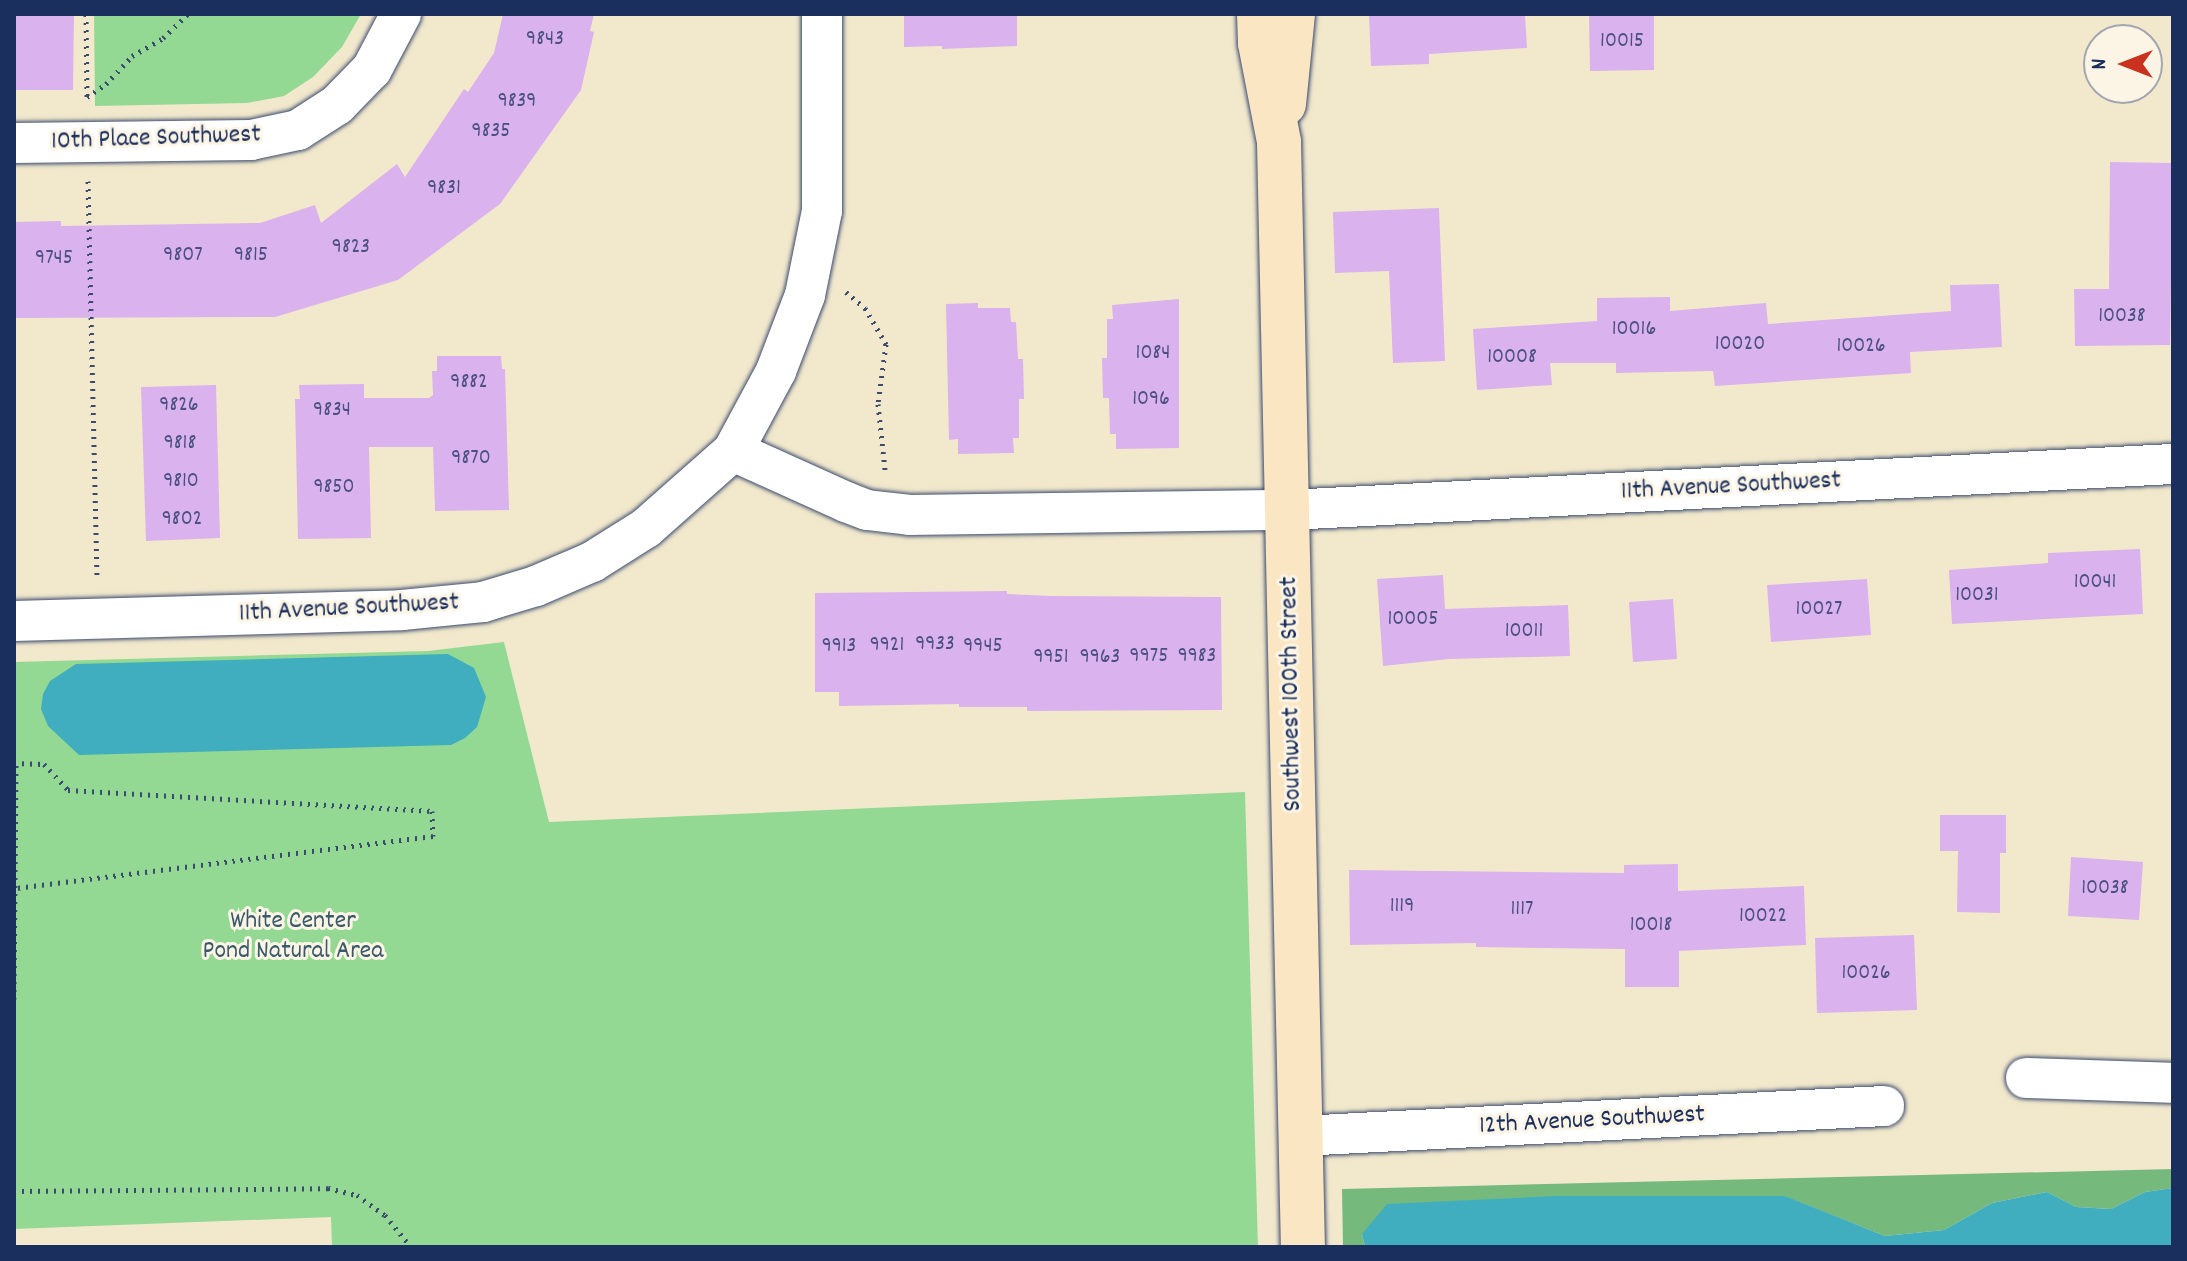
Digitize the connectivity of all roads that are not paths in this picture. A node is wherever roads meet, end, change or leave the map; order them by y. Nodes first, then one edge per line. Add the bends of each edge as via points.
1 (401, 14) edge
2 (822, 14) edge
3 (1259, 14) edge
4 (1293, 14) edge
5 (1279, 142) junction
6 (14, 143) edge
7 (733, 451) junction
8 (2173, 464) edge
9 (1289, 510) junction
10 (14, 621) edge
11 (2026, 1078) dead end
12 (2173, 1083) edge
13 (1884, 1106) dead end
14 (1300, 1136) junction
15 (1303, 1247) edge

1 - 6 street, 10th Place Southwest via 372,69 337,105 298,130 251,140
2 - 7 street via 822,211 805,295 776,371
3 - 5 street, Southwest 100th Street
4 - 5 street, Southwest 100th Street
5 - 9 street, Southwest 100th Street
7 - 9 street, 11th Avenue Southwest via 867,510 910,515
7 - 10 street, 11th Avenue Southwest via 646,528 592,562 483,602 402,610
8 - 9 street, 11th Avenue Southwest
9 - 14 street, Southwest 100th Street
11 - 12 street
13 - 14 street, 12th Avenue Southwest
14 - 15 street, Southwest 100th Street

